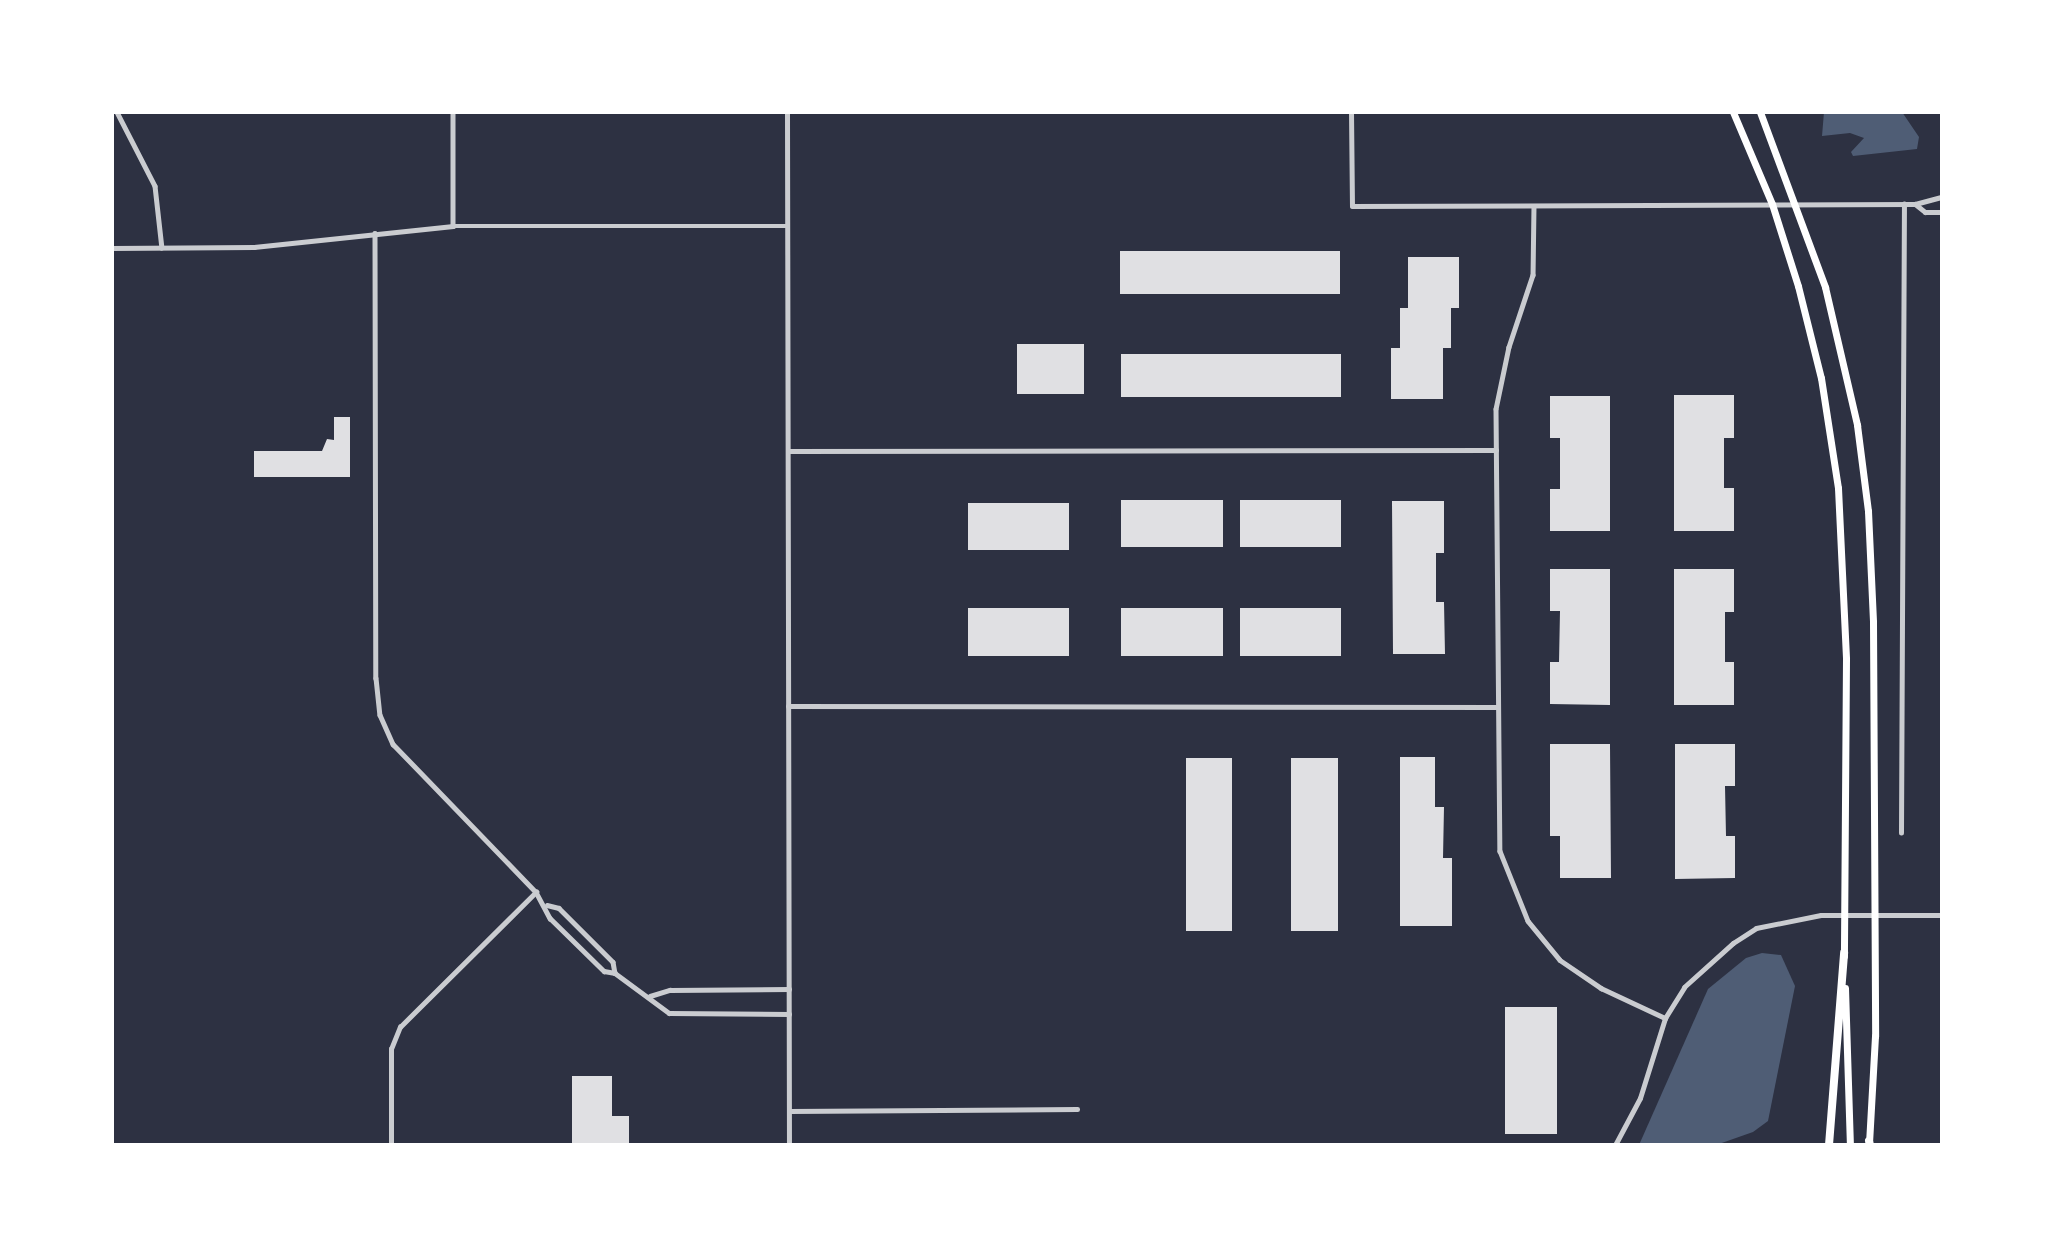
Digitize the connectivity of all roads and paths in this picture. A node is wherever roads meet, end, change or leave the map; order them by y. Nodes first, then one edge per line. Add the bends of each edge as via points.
1 (117, 112) edge
2 (453, 112) edge
3 (787, 112) edge
4 (1352, 112) edge
5 (1733, 112) edge
6 (1760, 112) edge
7 (1942, 197) edge
8 (1772, 204) junction
9 (1798, 204) junction
10 (1904, 204) junction
11 (1915, 204) junction
12 (1534, 206) junction
13 (1942, 212) edge
14 (453, 226) junction
15 (787, 226) junction
16 (376, 233) junction
17 (162, 247) junction
18 (112, 248) edge
19 (1496, 450) junction
20 (788, 452) junction
21 (788, 706) junction
22 (1497, 707) junction
23 (1901, 834) dead end
24 (536, 892) junction
25 (546, 905) junction
26 (1844, 913) junction
27 (1875, 913) junction
28 (1942, 915) edge
29 (1844, 953) junction
30 (615, 973) junction
31 (789, 989) junction
32 (649, 996) junction
33 (789, 1014) junction
34 (1665, 1018) junction
35 (1077, 1109) dead end
36 (789, 1111) junction
37 (1869, 1144) edge
38 (390, 1145) edge
39 (789, 1145) edge
40 (1615, 1145) edge
41 (1829, 1145) edge
42 (1850, 1145) edge

1 - 17 street via 155,186
2 - 14 street
3 - 15 street
4 - 12 street via 1352,206
5 - 8 highway
6 - 9 highway
7 - 11 street
8 - 9 street
8 - 12 street
8 - 26 highway via 1812,338 1840,502 1846,659
9 - 10 street
9 - 27 highway via 1836,328 1864,474 1873,622
10 - 11 street
10 - 23 street
11 - 13 street via 1925,212
12 - 19 street via 1532,275 1500,381
14 - 15 street
14 - 16 street
15 - 20 street
16 - 17 street via 254,247
16 - 24 street via 376,678 380,715 402,758
17 - 18 street
19 - 20 street
19 - 22 street
20 - 21 street
21 - 22 street
21 - 31 street
22 - 34 street via 1497,827 1516,898 1541,940 1560,960 1601,988
24 - 25 street
24 - 38 street via 400,1027 391,1049
25 - 30 street via 568,936 604,971
25 - 30 street via 559,908 613,962
26 - 27 street
26 - 29 highway
26 - 34 street via 1756,928 1711,958 1684,987
27 - 28 street
27 - 37 highway
29 - 41 highway
29 - 42 highway
30 - 32 street
31 - 32 street via 670,990
31 - 33 street
32 - 33 street via 669,1013
33 - 36 street
34 - 40 street via 1640,1098
35 - 36 street
36 - 39 street

